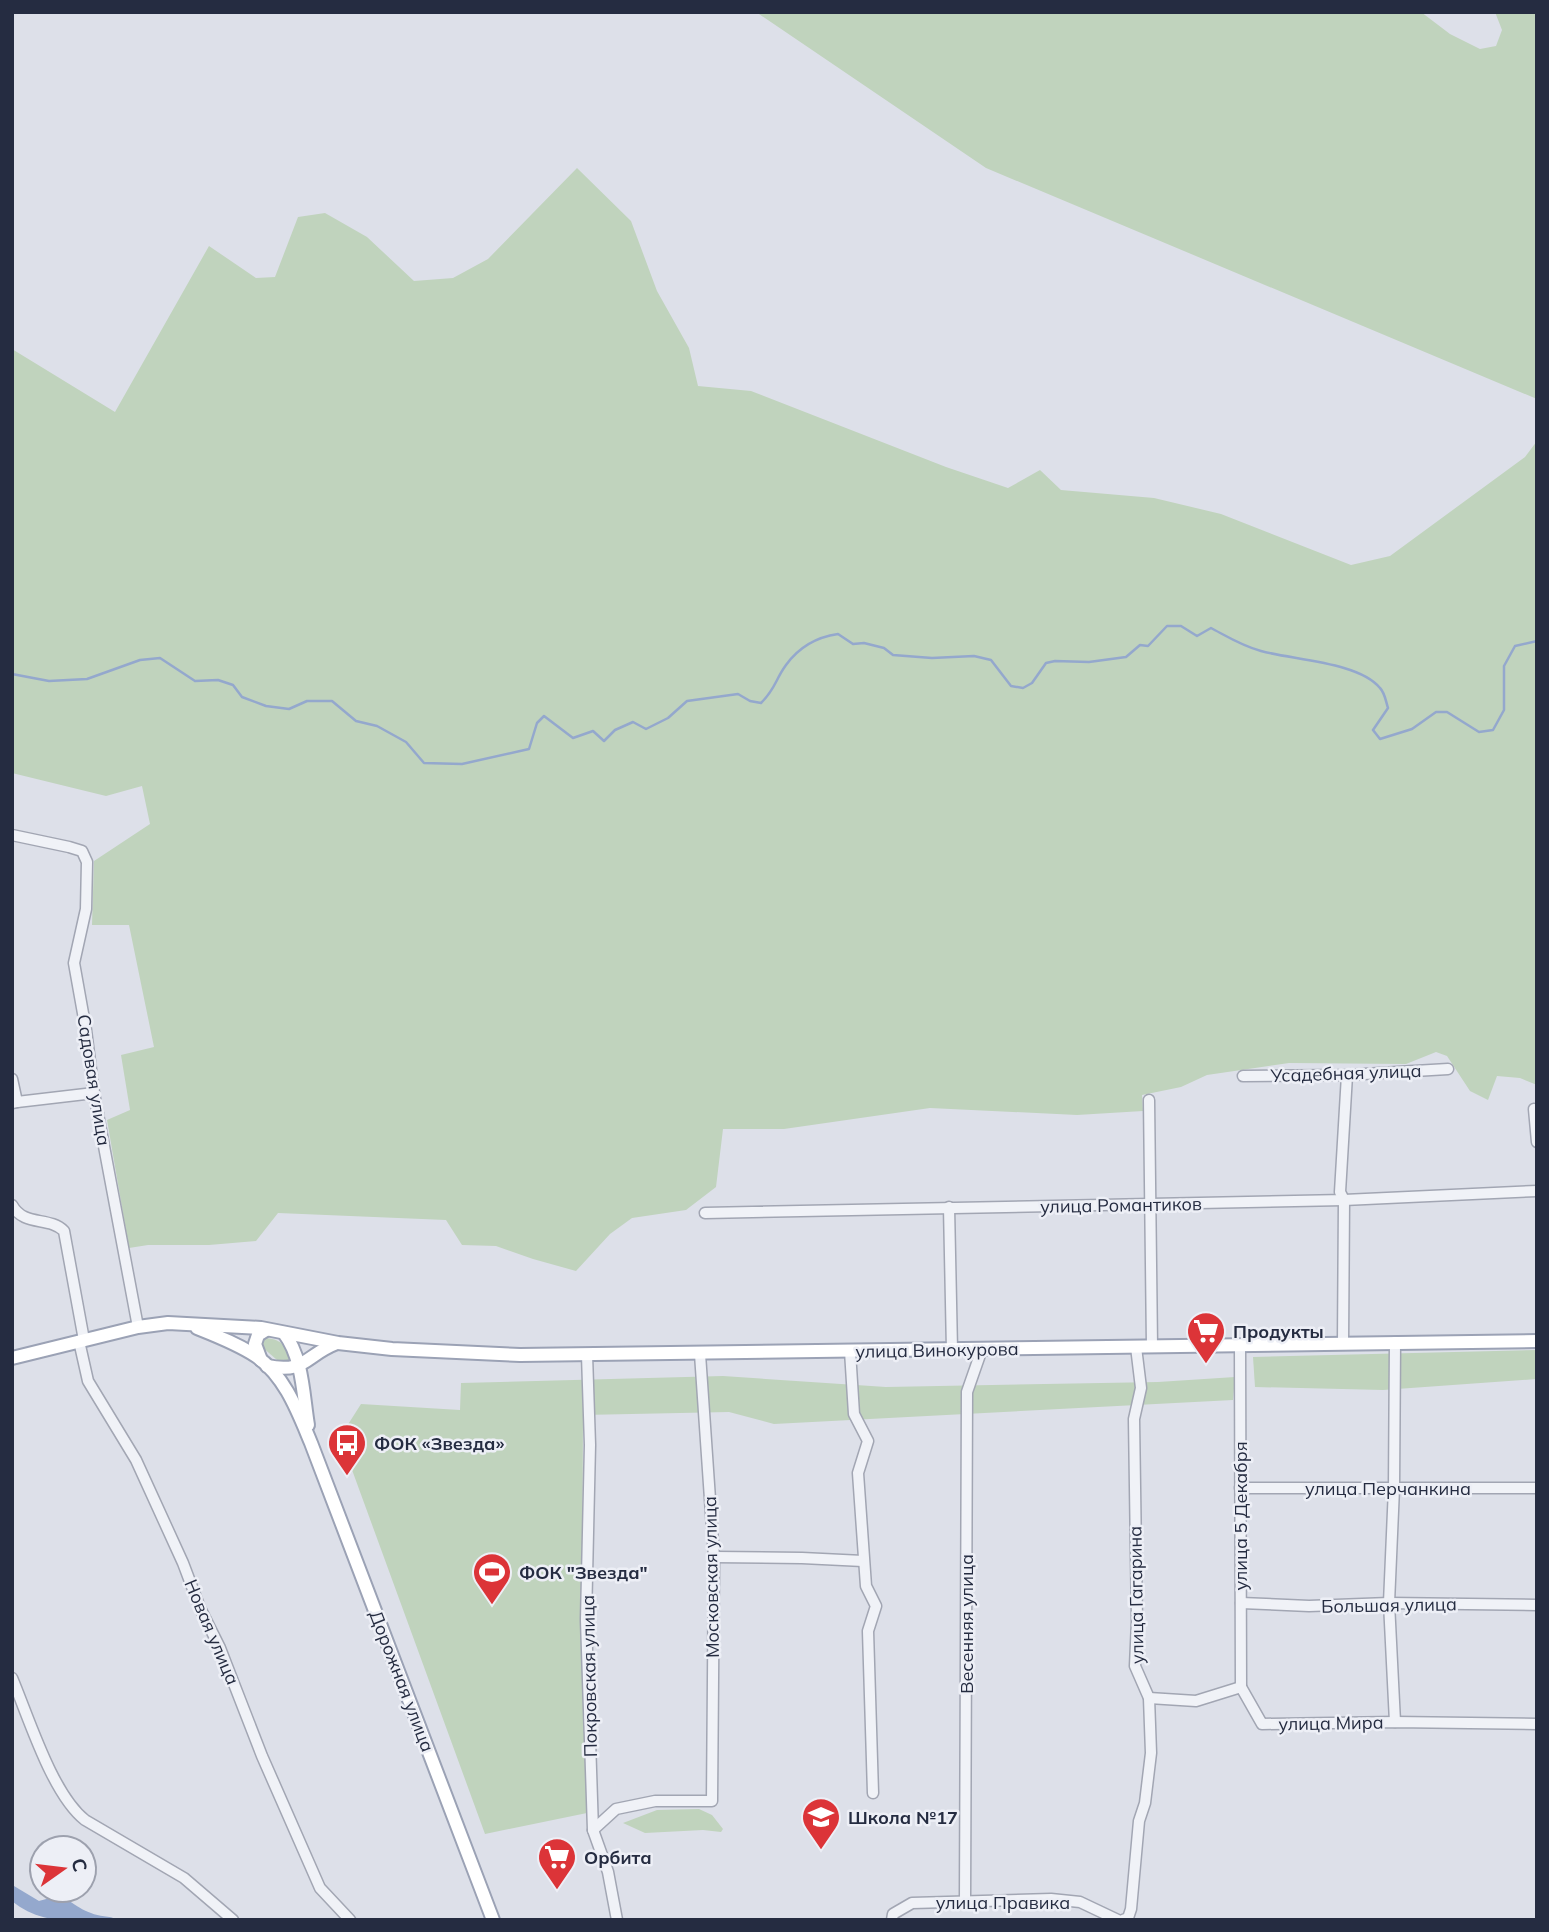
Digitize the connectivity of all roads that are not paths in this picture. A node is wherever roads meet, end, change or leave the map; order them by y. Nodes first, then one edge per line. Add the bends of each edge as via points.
1 (12, 835) edge
2 (1448, 1069) dead end
3 (1347, 1075) junction
4 (1243, 1076) dead end
5 (12, 1079) edge
6 (94, 1093) junction
7 (1149, 1100) dead end
8 (15, 1102) edge
9 (1534, 1109) dead end
10 (1537, 1142) edge
11 (1537, 1191) edge
12 (1344, 1200) junction
13 (12, 1205) edge
14 (1151, 1205) junction
15 (949, 1207) junction
16 (705, 1213) dead end
17 (190, 1325) junction
18 (138, 1327) junction
19 (266, 1330) junction
20 (284, 1332) junction
21 (82, 1341) junction
22 (1537, 1341) edge
23 (1395, 1342) junction
24 (338, 1343) junction
25 (1343, 1343) junction
26 (1240, 1345) junction
27 (1152, 1346) junction
28 (1136, 1347) junction
29 (982, 1349) junction
30 (952, 1350) junction
31 (850, 1351) junction
32 (701, 1353) junction
33 (587, 1355) junction
34 (12, 1358) edge
35 (265, 1363) junction
36 (299, 1367) junction
37 (312, 1443) junction
38 (1240, 1488) junction
39 (1394, 1488) junction
40 (1537, 1488) edge
41 (713, 1557) junction
42 (863, 1561) junction
43 (1241, 1603) junction
44 (1390, 1603) junction
45 (1537, 1605) edge
46 (12, 1678) edge
47 (1241, 1687) junction
48 (1149, 1698) junction
49 (1395, 1722) junction
50 (1537, 1724) edge
51 (873, 1793) dead end
52 (593, 1830) junction
53 (965, 1901) junction
54 (233, 1920) edge
55 (350, 1920) edge
56 (493, 1920) edge
57 (617, 1920) edge
58 (892, 1920) edge
59 (1121, 1920) edge

1 - 6 street, Садовая улица via 69,846 82,851 87,862 86,909 74,963
2 - 3 street, Усадебная улица
3 - 4 street, Усадебная улица
3 - 12 street via 1340,1192
5 - 8 street
6 - 8 street
6 - 18 street, Садовая улица
7 - 14 street
9 - 10 street
11 - 12 street, улица Романтиков
12 - 14 street, улица Романтиков
12 - 25 street
13 - 21 street via 23,1218 64,1231
14 - 15 street, улица Романтиков
14 - 27 street
15 - 16 street, улица Романтиков
15 - 30 street
17 - 18 main road
17 - 19 main road
17 - 35 main road
18 - 21 main road
19 - 20 main road
19 - 35 main road via 255,1343
20 - 24 main road
20 - 36 main road
21 - 34 main road
21 - 55 street, Новая улица via 88,1381 135,1460 183,1563 320,1888
22 - 23 main road, улица Винокурова
23 - 25 main road, улица Винокурова
23 - 39 street
24 - 33 main road, улица Винокурова via 452,1354
24 - 36 main road
25 - 26 main road, улица Винокурова
26 - 27 main road, улица Винокурова
26 - 38 street, улица 5 Декабря
27 - 28 main road, улица Винокурова
28 - 29 main road, улица Винокурова
28 - 48 street, улица Гагарина via 1141,1388 1133,1419 1135,1666
29 - 30 main road, улица Винокурова
29 - 53 street, Весенняя улица via 967,1392
30 - 31 main road, улица Винокурова
31 - 32 main road, улица Винокурова
31 - 42 street via 855,1414 868,1441 858,1473
32 - 33 main road, улица Винокурова
32 - 41 street, Московская улица
33 - 52 street, Покровская улица via 586,1620
35 - 36 main road
35 - 37 main road via 289,1396
36 - 37 main road
37 - 56 main road, Дорожная улица
38 - 39 street, улица Перчанкина
38 - 43 street, улица 5 Декабря
39 - 40 street, улица Перчанкина
39 - 44 street
41 - 42 street
41 - 52 street, Московская улица via 712,1801 655,1801 616,1810
42 - 51 street via 866,1586 876,1606 868,1631
43 - 44 street, Большая улица
43 - 47 street, улица 5 Декабря
44 - 45 street, Большая улица
44 - 49 street
46 - 54 street via 43,1753 74,1811 184,1878
47 - 48 street via 1196,1701
47 - 49 street, улица Мира via 1262,1724
48 - 59 street, улица Гагарина via 1151,1753 1145,1803 1139,1821 1131,1909
49 - 50 street, улица Мира
52 - 57 street, Покровская улица via 608,1872
53 - 58 street, улица Правика via 912,1903 893,1914
53 - 59 street, улица Правика via 1080,1902

